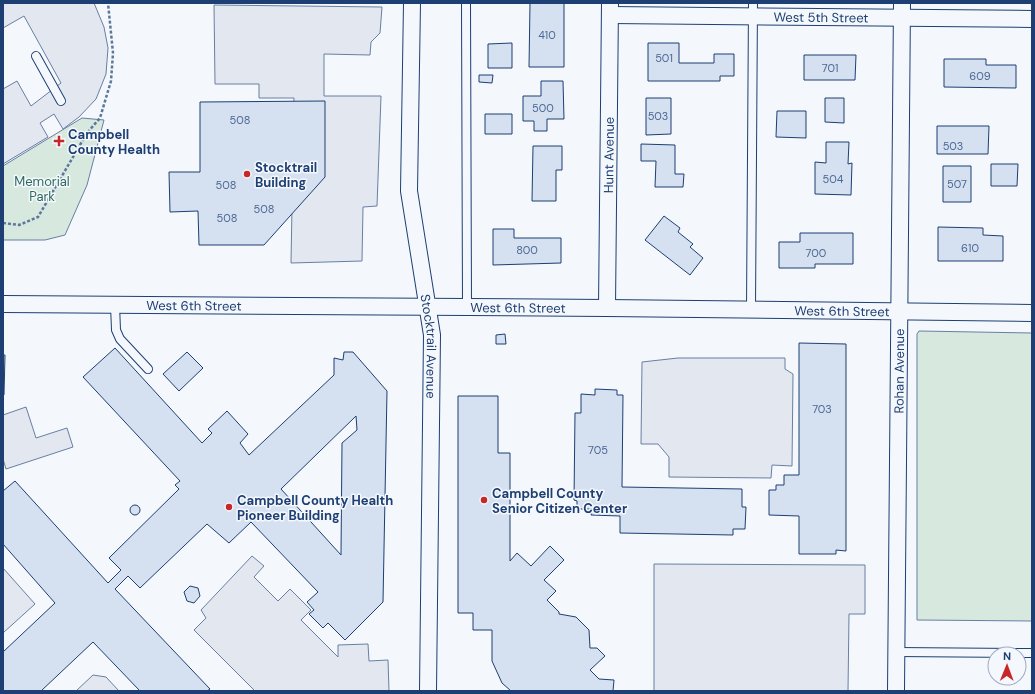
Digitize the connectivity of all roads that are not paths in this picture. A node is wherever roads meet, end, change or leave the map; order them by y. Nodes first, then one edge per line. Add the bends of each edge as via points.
1 (412, 3) edge
2 (466, 3) edge
3 (610, 9) edge
4 (753, 10) edge
5 (902, 10) edge
6 (1032, 19) edge
7 (36, 56) dead end
8 (61, 101) dead end
9 (3, 304) edge
10 (115, 305) junction
11 (427, 307) junction
12 (467, 307) junction
13 (607, 308) junction
14 (751, 309) junction
15 (898, 311) junction
16 (1032, 312) edge
17 (148, 369) dead end
18 (896, 652) junction
19 (1032, 653) edge
20 (428, 691) edge
21 (896, 691) edge

1 - 11 street, Stocktrail Avenue via 409,191
2 - 12 lane
3 - 4 street, West 5th Street
3 - 13 street, Hunt Avenue
4 - 5 street, West 5th Street
4 - 14 lane
5 - 6 street, West 5th Street
5 - 15 street, Rohan Avenue
7 - 8 lane
9 - 10 street, West 6th Street
10 - 11 street, West 6th Street
10 - 17 lane via 116,330 120,339
11 - 12 street, West 6th Street
11 - 20 street, Stocktrail Avenue via 432,336
12 - 13 street, West 6th Street
13 - 14 street, West 6th Street
14 - 15 street, West 6th Street
15 - 16 street, West 6th Street
15 - 18 street, Rohan Avenue
18 - 19 lane
18 - 21 street, Rohan Avenue

